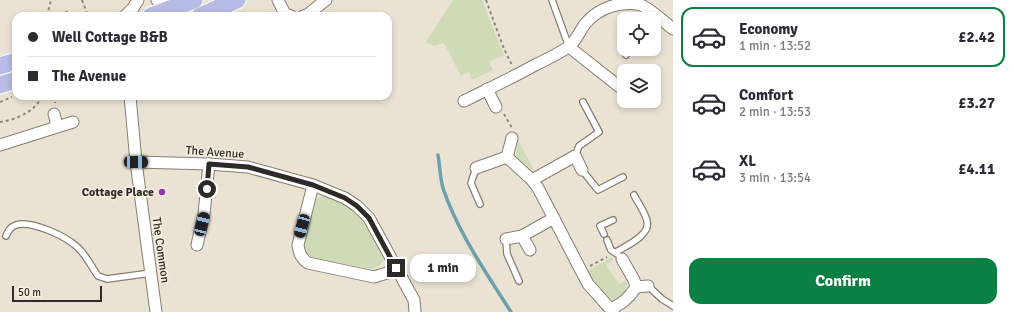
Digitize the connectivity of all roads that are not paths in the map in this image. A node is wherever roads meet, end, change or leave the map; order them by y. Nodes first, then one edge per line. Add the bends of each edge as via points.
1 (138, 0) edge
2 (157, 0) edge
3 (194, 0) edge
4 (237, 0) edge
5 (278, 0) edge
6 (326, 0) edge
7 (552, 0) edge
8 (617, 1) edge
9 (171, 9) junction
10 (129, 12) edge
11 (162, 12) edge
12 (209, 12) edge
13 (284, 12) edge
14 (311, 12) edge
15 (648, 12) edge
16 (661, 22) edge
17 (673, 29) edge
18 (569, 47) junction
19 (12, 62) edge
20 (0, 66) edge
21 (12, 81) edge
22 (0, 85) edge
23 (617, 85) edge
24 (488, 89) junction
25 (130, 100) edge
26 (464, 101) dead end
27 (583, 102) dead end
28 (496, 107) road end
29 (54, 114) dead end
30 (74, 122) dead end
31 (57, 126) junction
32 (512, 138) road end
33 (0, 145) edge
34 (576, 156) junction
35 (507, 157) junction
36 (136, 162) junction
37 (209, 164) junction
38 (476, 168) joint
39 (582, 170) joint
40 (623, 177) dead end
41 (532, 180) junction
42 (313, 185) junction
43 (634, 195) dead end
44 (480, 204) dead end
45 (554, 218) junction
46 (613, 220) dead end
47 (604, 234) dead end
48 (6, 236) dead end
49 (522, 236) junction
50 (506, 239) joint
51 (607, 240) dead end
52 (197, 245) dead end
53 (530, 250) dead end
54 (619, 256) junction
55 (396, 268) junction
56 (151, 273) junction
57 (519, 281) dead end
58 (648, 286) joint
59 (636, 287) junction
60 (673, 306) edge
61 (612, 310) edge
62 (156, 312) edge
63 (415, 312) edge

1 - 10 street
2 - 9 street
3 - 9 main road
4 - 12 main road
5 - 13 street
6 - 14 street
7 - 18 lane
8 - 15 street via 640,5
8 - 18 street via 594,14
9 - 11 main road
16 - 17 street
18 - 23 street
18 - 24 street
19 - 20 main road
21 - 22 main road
24 - 26 street
24 - 28 street
25 - 36 street, The Common
27 - 34 lane via 599,132 579,146
29 - 31 street
30 - 31 street
31 - 33 street
32 - 35 street
34 - 39 street
34 - 41 street
35 - 38 street
35 - 41 street
36 - 37 street, The Avenue
36 - 56 street, The Common
37 - 42 street, The Avenue via 248,167
37 - 52 street via 204,214
38 - 44 lane via 471,183
39 - 40 lane via 598,190
41 - 45 street
42 - 55 street, The Avenue via 345,198 364,211
42 - 55 street via 298,245 302,259 308,263 374,277
43 - 54 lane via 648,222 647,229
45 - 49 street
45 - 61 street via 588,284
46 - 47 lane via 600,226
48 - 56 lane via 9,229 16,225 30,224 70,241 101,278
49 - 50 street
49 - 53 street
50 - 57 lane via 507,254
51 - 54 lane via 611,250
54 - 59 street
55 - 63 street, The Avenue via 414,300
56 - 62 street, The Common
58 - 59 street
58 - 60 lane via 662,300
59 - 61 street via 629,298

